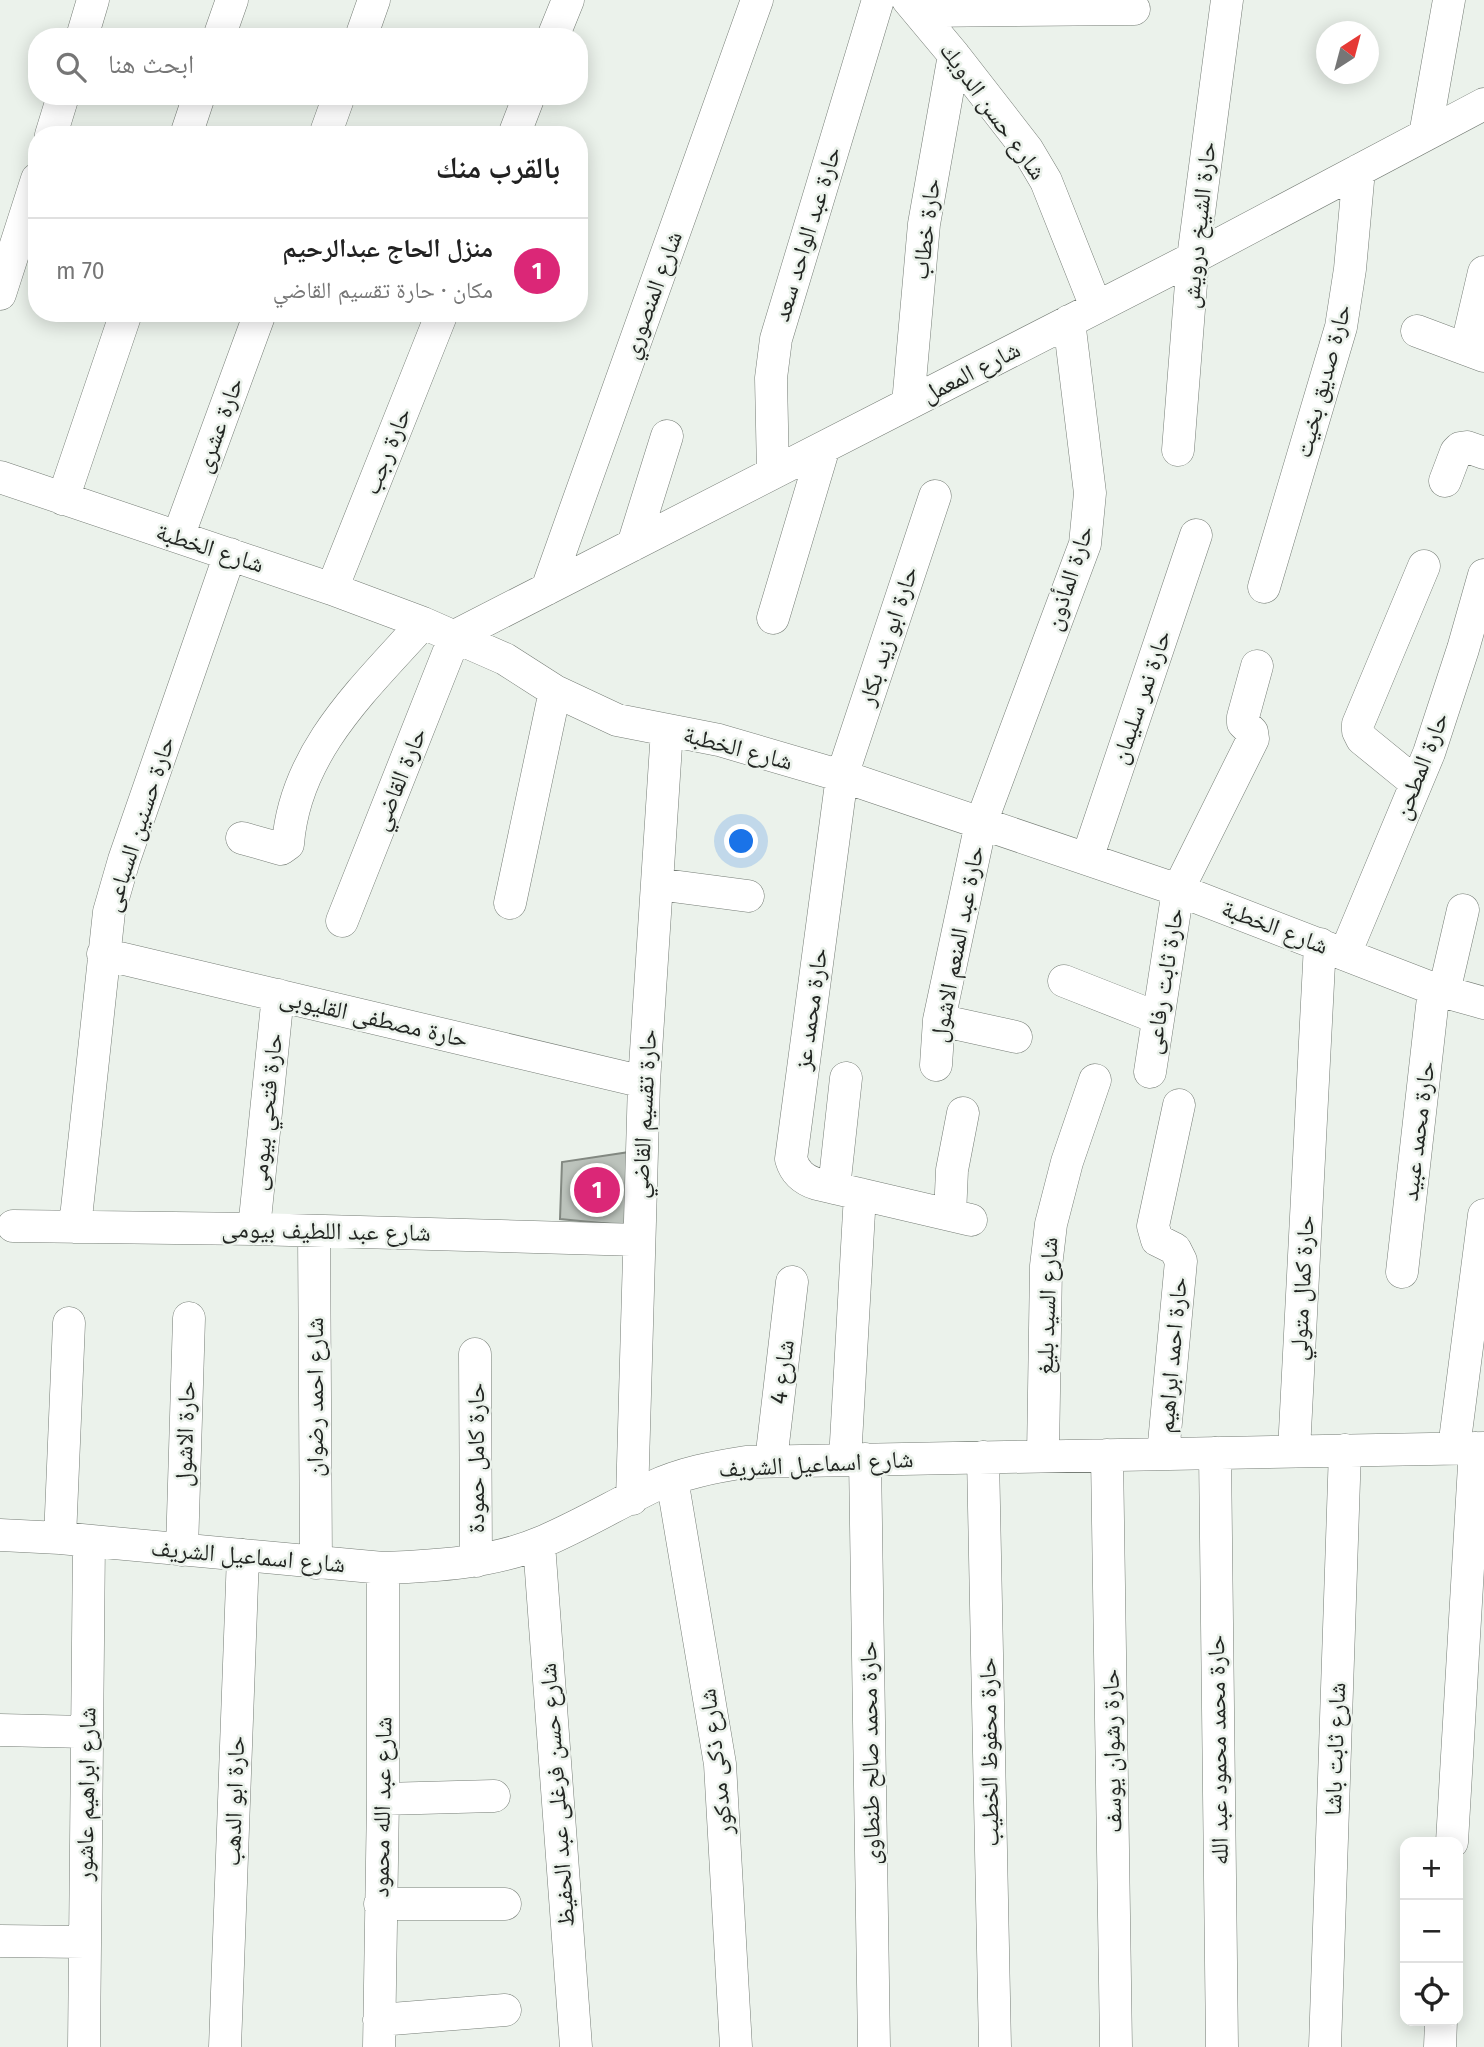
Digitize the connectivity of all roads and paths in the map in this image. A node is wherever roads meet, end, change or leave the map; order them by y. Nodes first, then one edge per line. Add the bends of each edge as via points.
1 (93, 0) edge
2 (232, 0) edge
3 (374, 0) edge
4 (568, 0) edge
5 (757, 0) edge
6 (878, 0) edge
7 (1227, 0) edge
8 (1449, 0) edge
9 (914, 6) edge
10 (1134, 9) dead end
11 (85, 28) edge
12 (222, 28) edge
13 (364, 28) edge
14 (557, 28) edge
15 (954, 55) junction
16 (1484, 104) edge
17 (60, 105) edge
18 (196, 105) edge
19 (336, 105) edge
20 (526, 105) edge
21 (54, 126) edge
22 (189, 126) edge
23 (328, 126) edge
24 (517, 126) edge
25 (1425, 135) junction
26 (1359, 170) junction
27 (28, 206) edge
28 (1194, 258) junction
29 (1484, 272) edge
30 (0, 295) edge
31 (1082, 314) junction
32 (123, 322) edge
33 (257, 322) edge
34 (438, 322) edge
35 (1417, 331) dead end
36 (1475, 353) edge
37 (908, 404) junction
38 (667, 436) dead end
39 (824, 447) junction
40 (1178, 450) dead end
41 (1484, 453) edge
42 (773, 474) junction
43 (0, 477) edge
44 (1445, 481) dead end
45 (935, 496) dead end
46 (63, 499) junction
47 (1196, 535) dead end
48 (178, 537) junction
49 (633, 545) junction
50 (230, 554) junction
51 (1423, 566) dead end
52 (1484, 575) edge
53 (1264, 587) dead end
54 (332, 589) junction
55 (547, 589) junction
56 (773, 618) dead end
57 (423, 624) junction
58 (455, 636) junction
59 (1257, 666) dead end
60 (555, 691) junction
61 (667, 730) junction
62 (842, 776) junction
63 (1416, 783) junction
64 (981, 823) junction
65 (242, 838) dead end
66 (1087, 859) junction
67 (657, 884) junction
68 (1178, 890) junction
69 (748, 895) dead end
70 (510, 903) dead end
71 (1463, 911) dead end
72 (342, 921) dead end
73 (1332, 949) junction
74 (103, 954) junction
75 (1064, 981) dead end
76 (1439, 990) junction
77 (278, 995) junction
78 (1484, 1003) edge
79 (1158, 1018) junction
80 (939, 1020) junction
81 (1016, 1037) dead end
82 (936, 1065) dead end
83 (1150, 1072) dead end
84 (846, 1078) dead end
85 (1095, 1080) dead end
86 (644, 1082) junction
87 (1178, 1105) dead end
88 (963, 1113) dead end
89 (1309, 1125) joint
90 (847, 1191) junction
91 (1484, 1215) edge
92 (13, 1226) dead end
93 (75, 1227) junction
94 (254, 1229) junction
95 (314, 1231) junction
96 (639, 1240) junction
97 (1402, 1272) dead end
98 (792, 1282) dead end
99 (189, 1318) dead end
100 (69, 1323) dead end
101 (475, 1354) dead end
102 (1471, 1448) edge
103 (1345, 1450) junction
104 (1294, 1451) junction
105 (1215, 1453) junction
106 (1163, 1454) junction
107 (1043, 1455) junction
108 (1107, 1455) junction
109 (983, 1457) junction
110 (855, 1460) junction
111 (771, 1461) junction
112 (672, 1479) junction
113 (632, 1499) junction
114 (0, 1535) edge
115 (74, 1540) junction
116 (539, 1544) junction
117 (182, 1549) junction
118 (243, 1555) junction
119 (476, 1561) junction
120 (316, 1563) junction
121 (383, 1568) junction
122 (0, 1730) edge
123 (87, 1732) junction
124 (494, 1796) dead end
125 (383, 1799) junction
126 (1452, 1837) edge
127 (380, 1904) junction
128 (505, 1905) dead end
129 (0, 1941) edge
130 (85, 1942) junction
131 (505, 2010) dead end
132 (1441, 2026) edge
133 (379, 2034) edge
134 (83, 2047) edge
135 (225, 2047) edge
136 (576, 2047) edge
137 (736, 2047) edge
138 (874, 2047) edge
139 (995, 2047) edge
140 (1116, 2047) edge
141 (1222, 2047) edge
142 (1325, 2047) edge
143 (1440, 2047) edge

1 - 11 street
2 - 12 street
3 - 13 street
4 - 14 street
5 - 55 street, شارع المنصوري
6 - 42 street, حارة عبد الواحد سعد via 776,338 771,378
7 - 28 street, حارة الشيخ درويش
8 - 25 street
9 - 10 street
9 - 15 street, شارع حسن الدويك
15 - 31 street, شارع حسن الدويك via 1027,149 1046,181
15 - 37 street, حارة خطاب via 924,224
16 - 25 street, شارع المعمل
17 - 21 street
18 - 22 street
19 - 23 street
20 - 24 street
25 - 26 street, شارع المعمل
26 - 28 street, شارع المعمل
26 - 53 street, حارة صديق بخيت via 1341,327
27 - 30 street
28 - 31 street, شارع المعمل
28 - 40 street, حارة الشيخ درويش
29 - 36 street
31 - 37 street, شارع المعمل
31 - 64 street, حارة المأذون via 1090,493 1085,544
32 - 46 street
33 - 48 street, حارة عشرى
34 - 54 street, حارة رجب
35 - 36 street
37 - 39 street, شارع المعمل
38 - 49 street
39 - 42 street, شارع المعمل
39 - 56 street
41 - 44 street via 1460,447
42 - 49 street, شارع المعمل
43 - 46 street, شارع الخطبة
45 - 62 street, حارة ابو زيد بكار
46 - 48 street, شارع الخطبة
47 - 66 street, حارة نمر سليمان
48 - 50 street, شارع الخطبة
49 - 55 street, شارع المعمل
50 - 54 street, شارع الخطبة
50 - 74 street, حارة حسنين السباعى via 124,860
51 - 63 street via 1358,731
52 - 63 street, حارة المطحن
54 - 57 street, شارع الخطبة
55 - 58 street, شارع المعمل
57 - 58 street, شارع الخطبة
57 - 65 street via 341,714 323,741 298,795 288,844 281,849
58 - 60 street, شارع الخطبة via 505,659
58 - 72 street, حارة القاضي
59 - 68 street, حارة ثابت رفاعى via 1243,717 1253,739
60 - 61 street, شارع الخطبة via 617,720
60 - 70 street
61 - 62 street, شارع الخطبة via 719,740
61 - 67 street, حارة تقسيم القاضي
62 - 64 street, شارع الخطبة
62 - 90 street, حارة محمد عز via 791,1159 807,1181
63 - 73 street, حارة المطحن
64 - 66 street, شارع الخطبة
64 - 80 street, حارة عبد المنعم الاشول
66 - 68 street, شارع الخطبة
67 - 69 street
67 - 86 street, حارة تقسيم القاضي
68 - 73 street, شارع الخطبة
68 - 79 street, حارة ثابت رفاعى
71 - 76 street, حارة محمد عبيد
73 - 76 street, شارع الخطبة
73 - 89 street, حارة المطحن
74 - 77 street, حارة مصطفى القليوبى
74 - 93 street, حارة حسنين السباعى
75 - 79 street
76 - 78 street, شارع الخطبة
76 - 97 street, حارة محمد عبيد
77 - 86 street, حارة مصطفى القليوبى
77 - 94 street, حارة فتحي بيومى
79 - 83 street, حارة ثابت رفاعى
80 - 81 street
80 - 82 street, حارة عبد المنعم الاشول
84 - 90 street
85 - 107 street, شارع السيد بليغ via 1067,1162 1049,1236
86 - 96 street, حارة تقسيم القاضي
87 - 106 street, حارة احمد ابراهيم via 1153,1226 1157,1240 1175,1249 1181,1261
88 - 90 street, حارة محمد عز via 952,1170 961,1217
89 - 104 street, حارة كمال متولي
90 - 110 street
91 - 102 street
92 - 93 street, شارع عبد اللطيف بيومى
93 - 94 street, شارع عبد اللطيف بيومى
94 - 95 street, شارع عبد اللطيف بيومى
95 - 96 street, شارع عبد اللطيف بيومى
95 - 120 street, شارع احمد رضوان
96 - 113 street, حارة تقسيم القاضي
98 - 111 street, شارع 4
99 - 117 street, حارة الاشول
100 - 115 street, شارع ابراهيم عاشور
101 - 119 street, حارة كامل حمودة
102 - 103 street, شارع اسماعيل الشريف
102 - 126 street
103 - 104 street, شارع اسماعيل الشريف
103 - 142 street, شارع ثابت باشا
104 - 105 street, شارع اسماعيل الشريف
105 - 106 street, شارع اسماعيل الشريف
105 - 141 street, حارة محمد محمود عبد الله
106 - 108 street, شارع اسماعيل الشريف
107 - 108 street, شارع اسماعيل الشريف
107 - 109 street, شارع اسماعيل الشريف
108 - 140 street, حارة رشوان يوسف
109 - 110 street, شارع اسماعيل الشريف
109 - 139 street, حارة محفوظ الخطيب
110 - 111 street, شارع اسماعيل الشريف
110 - 138 street, حارة محمد صالح طنطاوى
111 - 112 street, شارع اسماعيل الشريف via 713,1467
112 - 113 street, شارع اسماعيل الشريف
112 - 137 street, شارع ذكى مدكور via 720,1764
113 - 116 street, شارع اسماعيل الشريف
114 - 115 street, شارع اسماعيل الشريف
115 - 117 street, شارع اسماعيل الشريف
115 - 123 street, شارع ابراهيم عاشور
116 - 119 street, شارع اسماعيل الشريف
116 - 136 street, شارع حسن فرغلى عبد الحفيظ
117 - 118 street, شارع اسماعيل الشريف
118 - 120 street, شارع اسماعيل الشريف
118 - 135 street, حارة ابو الدهب
119 - 121 street, شارع اسماعيل الشريف
120 - 121 street, شارع اسماعيل الشريف
121 - 125 street, شارع عبد الله محمود
122 - 123 street
123 - 130 street, شارع ابراهيم عاشور
124 - 125 street
125 - 127 street, شارع عبد الله محمود
127 - 128 street
127 - 133 street, شارع عبد الله محمود
129 - 130 street
130 - 134 street, شارع ابراهيم عاشور
131 - 133 street
132 - 143 street

